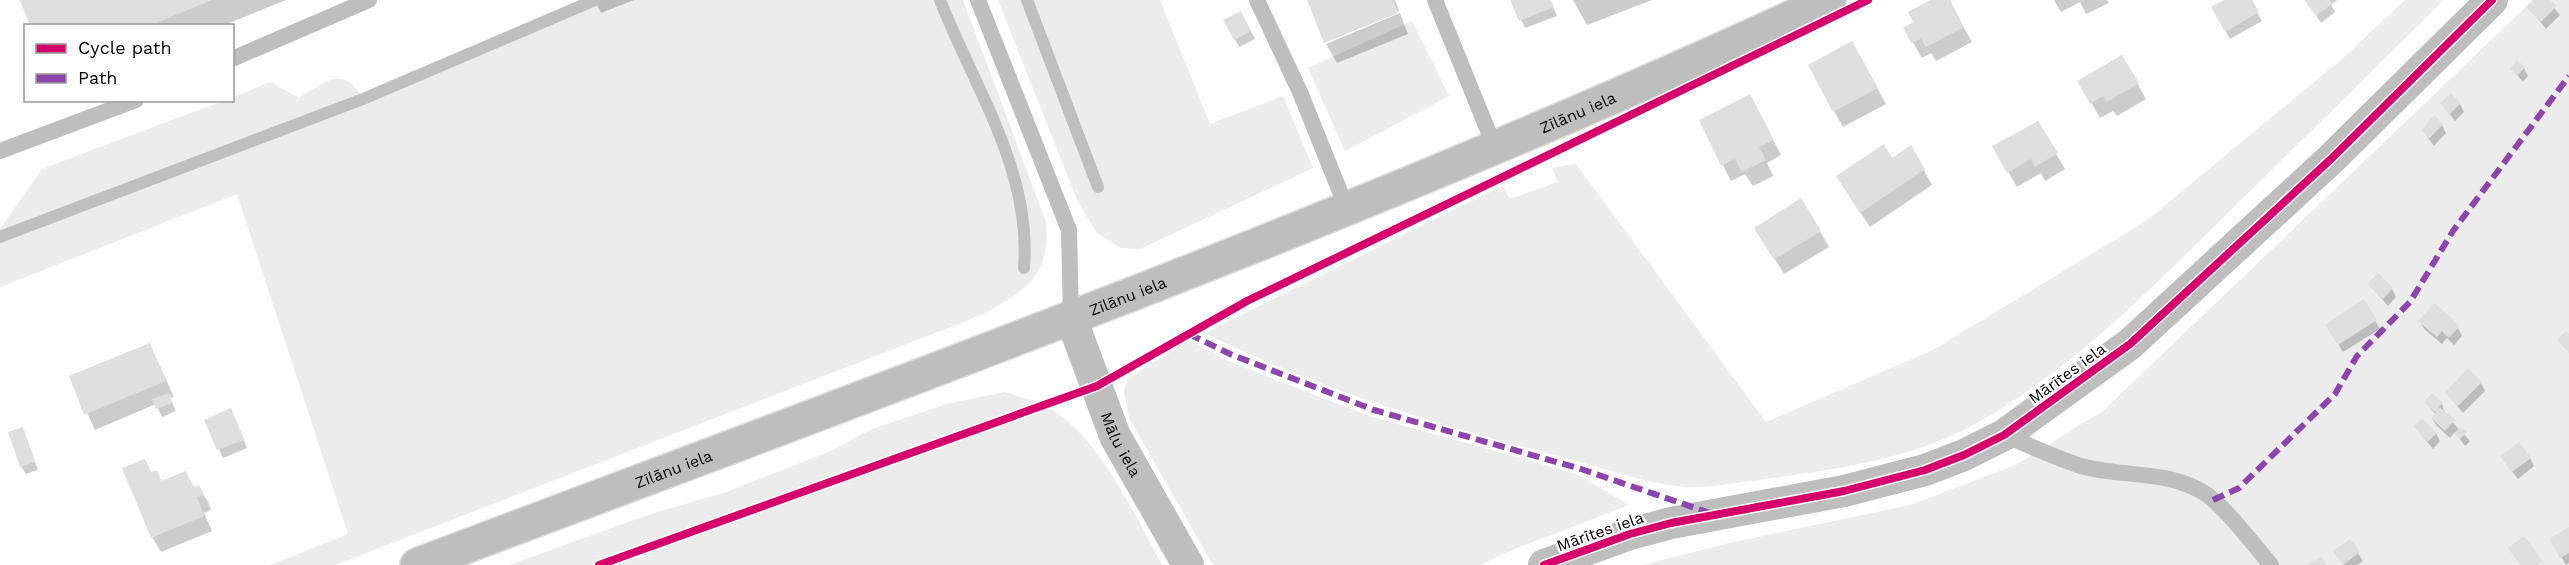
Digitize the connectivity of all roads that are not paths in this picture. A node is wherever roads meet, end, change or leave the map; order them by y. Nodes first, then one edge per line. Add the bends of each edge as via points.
1 (369, 0) edge
2 (978, 0) edge
3 (1257, 0) edge
4 (1435, 0) edge
5 (1829, 0) edge
6 (2493, 0) edge
7 (234, 58) edge
8 (131, 102) edge
9 (1495, 148) junction
10 (0, 151) edge
11 (1347, 209) junction
12 (1071, 318) junction
13 (2004, 435) junction
14 (417, 565) edge
15 (1188, 565) edge
16 (1544, 565) edge
17 (2271, 565) edge

1 - 7 lane
2 - 12 lane via 1069,230
3 - 11 lane via 1300,92
4 - 9 lane
5 - 9 highway, Zīlānu iela via 1662,78
6 - 13 street, Mārītes iela via 2331,159 2130,344
8 - 10 lane
9 - 11 highway, Zīlānu iela
11 - 12 highway, Zīlānu iela
12 - 14 highway, Zīlānu iela
12 - 15 street, Mālu iela via 1115,436
13 - 16 street, Mārītes iela via 1926,470 1844,491 1671,523
13 - 17 lane via 2080,465 2117,474 2154,474 2207,494

